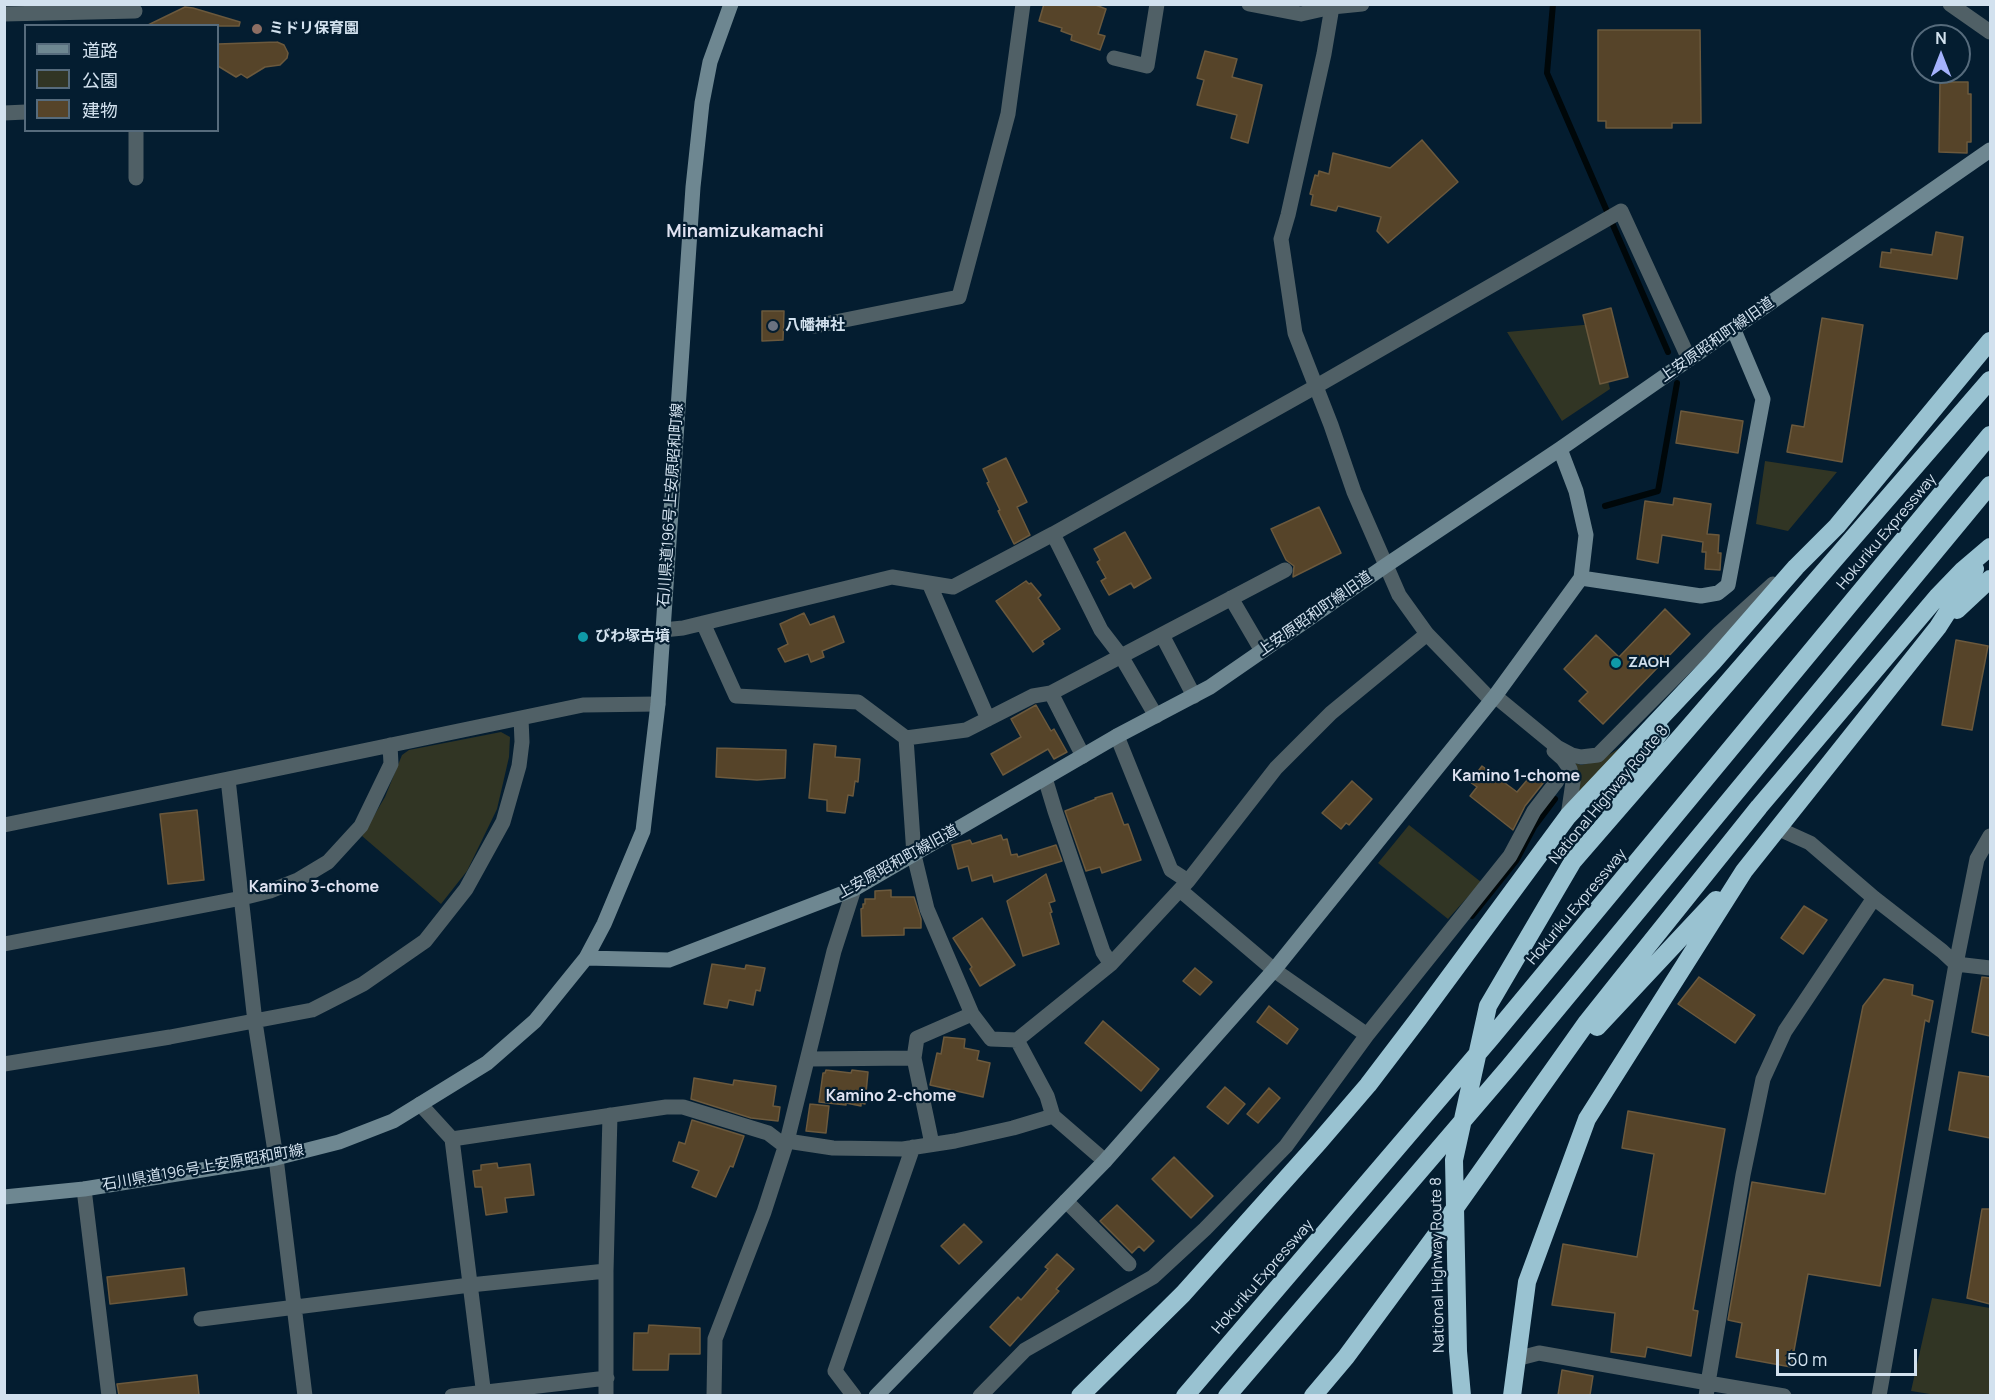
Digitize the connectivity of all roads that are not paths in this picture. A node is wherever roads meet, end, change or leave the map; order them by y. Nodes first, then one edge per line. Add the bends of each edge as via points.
1 (730, 4) edge
2 (1023, 4) edge
3 (1157, 4) edge
4 (1249, 4) edge
5 (1362, 4) edge
6 (1950, 4) edge
7 (1331, 6) edge
8 (4, 14) edge
9 (135, 14) edge
10 (1990, 32) edge
11 (1114, 58) dead end
12 (4, 112) edge
13 (24, 112) edge
14 (136, 132) edge
15 (1990, 150) edge
16 (136, 178) dead end
17 (815, 326) dead end
18 (1733, 328) junction
19 (1989, 343) edge
20 (1689, 359) junction
21 (1990, 380) edge
22 (1315, 387) junction
23 (1990, 435) edge
24 (1560, 449) junction
25 (1990, 485) edge
26 (1053, 534) junction
27 (1990, 546) edge
28 (1385, 566) junction
29 (1796, 567) junction
30 (1285, 570) dead end
31 (1581, 578) junction
32 (1990, 579) edge
33 (929, 583) junction
34 (1231, 598) junction
35 (703, 623) junction
36 (1938, 627) junction
37 (663, 630) junction
38 (1427, 634) junction
39 (1162, 635) junction
40 (1262, 651) junction
41 (1121, 656) junction
42 (1713, 662) junction
43 (1052, 693) junction
44 (1194, 696) junction
45 (1492, 700) junction
46 (658, 704) junction
47 (1156, 716) junction
48 (520, 718) junction
49 (988, 719) junction
50 (1117, 736) junction
51 (906, 738) junction
52 (390, 745) junction
53 (1083, 756) junction
54 (1045, 778) junction
55 (228, 779) junction
56 (1557, 781) dead end
57 (1568, 816) junction
58 (4, 825) edge
59 (1779, 829) junction
60 (1990, 836) edge
61 (914, 855) junction
62 (1573, 861) junction
63 (1744, 871) junction
64 (1184, 886) junction
65 (854, 890) junction
66 (242, 898) junction
67 (1874, 898) junction
68 (4, 944) edge
69 (586, 958) junction
70 (1111, 964) junction
71 (1956, 964) junction
72 (1990, 968) edge
73 (1274, 970) junction
74 (972, 1014) junction
75 (255, 1022) junction
76 (1367, 1035) junction
77 (1017, 1040) junction
78 (914, 1058) junction
79 (808, 1059) junction
80 (4, 1064) edge
81 (1534, 1097) junction
82 (420, 1104) junction
83 (610, 1115) junction
84 (1053, 1116) junction
85 (452, 1139) junction
86 (786, 1144) junction
87 (932, 1144) junction
88 (913, 1147) junction
89 (276, 1158) junction
90 (1105, 1161) junction
91 (84, 1189) junction
92 (4, 1197) edge
93 (1066, 1201) junction
94 (1129, 1264) dead end
95 (606, 1271) junction
96 (470, 1285) junction
97 (294, 1306) junction
98 (201, 1319) dead end
99 (1516, 1359) junction
100 (607, 1378) junction
101 (1707, 1389) edge
102 (484, 1394) edge
103 (110, 1395) edge
104 (305, 1395) edge
105 (452, 1395) edge
106 (606, 1395) edge
107 (714, 1395) edge
108 (854, 1395) edge
109 (876, 1395) edge
110 (980, 1395) edge
111 (1080, 1395) edge
112 (1185, 1395) edge
113 (1227, 1395) edge
114 (1313, 1395) edge
115 (1462, 1395) edge
116 (1512, 1395) edge
117 (1784, 1395) edge
118 (1880, 1395) edge

1 - 37 street, 石川県道196号上安原昭和町線 via 710,62 700,115
2 - 17 street via 1008,114 959,297
3 - 11 street via 1147,66
4 - 7 street via 1301,14
5 - 7 street
6 - 10 street
7 - 22 street via 1324,54 1281,239 1295,333
8 - 9 street
12 - 13 street
14 - 16 street
15 - 18 street, 上安原昭和町線旧道
18 - 20 street, 上安原昭和町線旧道
18 - 31 street via 1763,399 1728,585 1718,593 1701,596
19 - 29 highway via 1837,526
20 - 22 street via 1621,211
20 - 24 street, 上安原昭和町線旧道
21 - 62 highway, National Highway Route 8
22 - 26 street
22 - 28 street
23 - 112 highway, Hokuriku Expressway via 1491,1038
24 - 28 street, 上安原昭和町線旧道
24 - 31 street via 1576,491 1586,535
25 - 113 highway via 1523,1049
26 - 33 street via 952,587
26 - 41 street via 1101,630
27 - 36 highway
27 - 81 highway via 1938,597 1759,807 1587,1022
28 - 38 street via 1399,595
28 - 40 street, 上安原昭和町線旧道
29 - 42 highway
29 - 45 street via 1719,633 1598,754 1572,755
30 - 34 street
31 - 45 street
32 - 36 highway
33 - 35 street via 892,577
33 - 49 street
34 - 39 street
34 - 40 street
35 - 37 street
35 - 51 street via 736,696 858,702
36 - 59 highway
37 - 46 street, 石川県道196号上安原昭和町線
38 - 45 street
38 - 64 street via 1331,713 1276,768
39 - 41 street
39 - 44 street
40 - 44 street, 上安原昭和町線旧道
41 - 43 street
41 - 47 street
42 - 57 highway
42 - 62 highway via 1589,829
43 - 49 street via 1032,696
43 - 53 street
44 - 47 street, 上安原昭和町線旧道
45 - 57 street via 1567,764 1573,782
45 - 73 street
46 - 48 street via 583,705
46 - 69 street, 石川県道196号上安原昭和町線 via 643,831
47 - 50 street, 上安原昭和町線旧道
48 - 52 street
48 - 75 street via 519,765 503,822 466,889 425,941 363,984 312,1010
49 - 51 street via 966,730
50 - 53 street, 上安原昭和町線旧道
50 - 64 street via 1171,870
51 - 61 street
52 - 55 street
52 - 66 street via 391,764 361,826 328,862 298,880
53 - 54 street, 上安原昭和町線旧道
54 - 61 street, 上安原昭和町線旧道
54 - 70 street via 1103,952
55 - 58 street
55 - 66 street
56 - 76 street via 1534,811 1510,856
57 - 111 highway via 1368,1084 1183,1294
59 - 63 highway
59 - 67 street via 1810,843
60 - 71 street via 1977,859
61 - 65 street, 上安原昭和町線旧道
61 - 74 street via 927,909
62 - 115 highway, National Highway Route 8 via 1488,1006 1454,1160
63 - 81 highway
63 - 99 highway via 1587,1119 1527,1282
64 - 70 street
64 - 73 street
65 - 69 street, 上安原昭和町線旧道 via 669,960
65 - 79 street via 834,951
66 - 68 street
66 - 75 street
67 - 71 street
67 - 101 street via 1785,1031 1763,1079
69 - 82 street, 石川県道196号上安原昭和町線 via 535,1021 487,1063
70 - 77 street
71 - 72 street
71 - 118 street
73 - 76 street
73 - 90 street
74 - 77 street via 991,1039
74 - 78 street via 917,1038
75 - 80 street
75 - 89 street
76 - 110 street via 1286,1146 1197,1237 1153,1277 1025,1350
77 - 84 street via 1047,1096
78 - 79 street
78 - 87 street
79 - 86 street
81 - 114 highway via 1346,1357
82 - 85 street
82 - 89 street, 石川県道196号上安原昭和町線 via 393,1121 339,1142
83 - 85 street
83 - 86 street via 683,1107 768,1133
83 - 95 street
84 - 87 street
84 - 90 street
85 - 96 street
86 - 88 street
86 - 107 street via 715,1339
87 - 88 street
88 - 108 street via 835,1371
89 - 91 street, 石川県道196号上安原昭和町線
89 - 97 street
90 - 93 street
91 - 92 street, 石川県道196号上安原昭和町線
91 - 103 street
93 - 94 street
93 - 109 street
95 - 96 street
95 - 100 street
96 - 97 street
96 - 102 street
97 - 98 street
97 - 104 street
99 - 101 street via 1539,1353
99 - 116 highway
100 - 102 street
100 - 106 street
101 - 117 street
102 - 105 street

